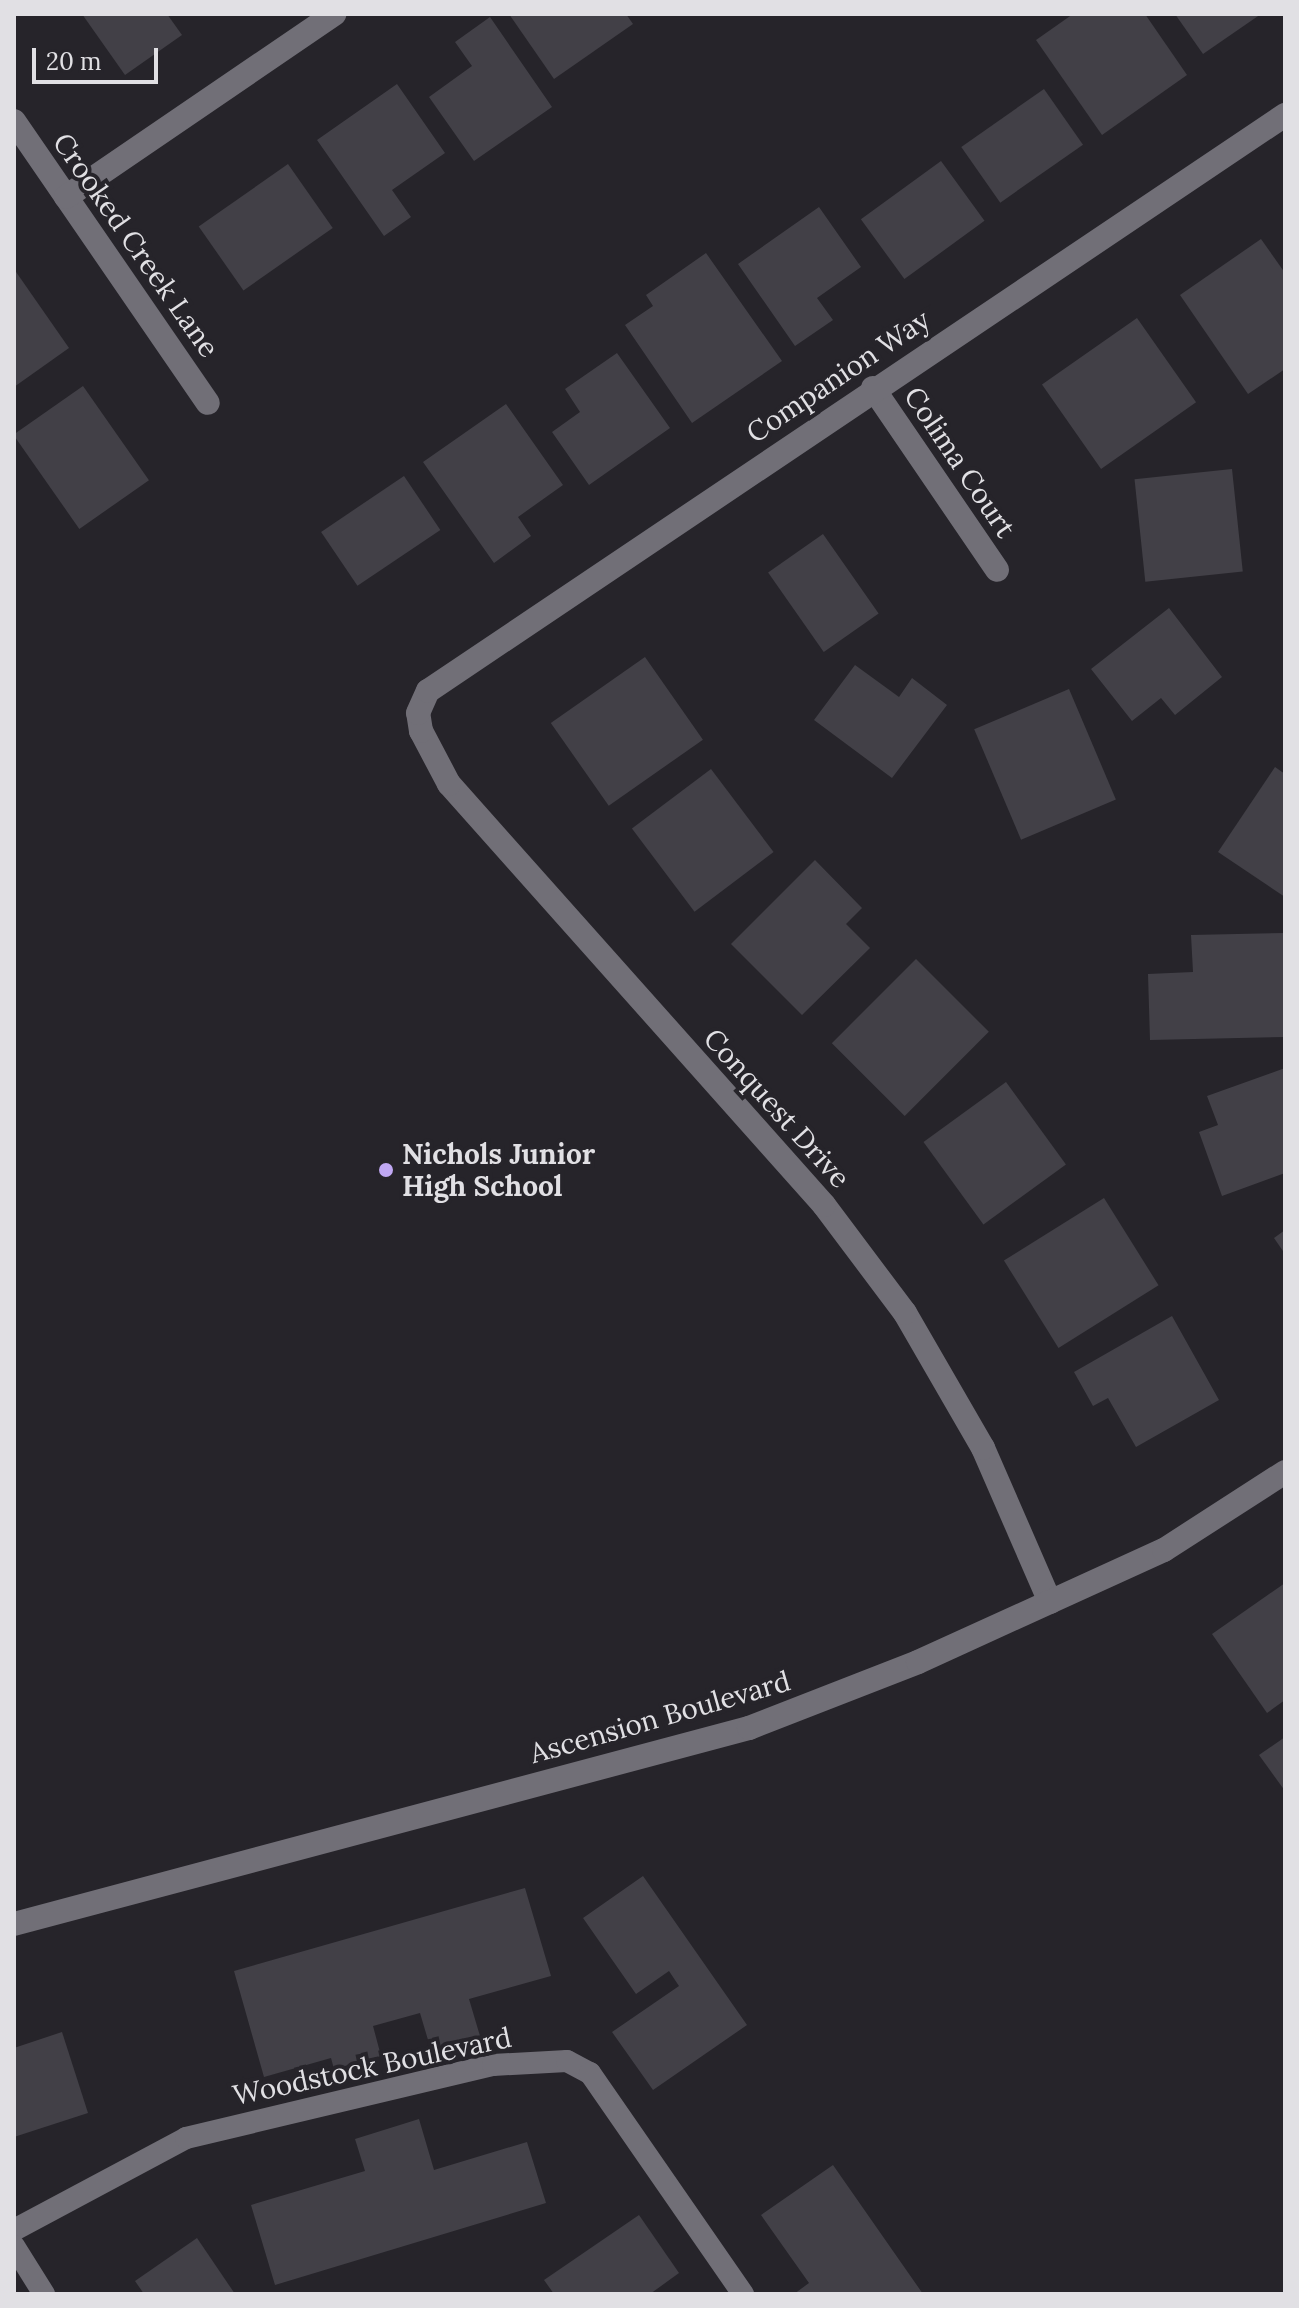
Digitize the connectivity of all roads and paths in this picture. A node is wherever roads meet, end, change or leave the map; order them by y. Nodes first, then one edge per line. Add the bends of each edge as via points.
1 (334, 14) edge
2 (1285, 115) edge
3 (14, 121) edge
4 (66, 197) junction
5 (873, 388) junction
6 (208, 403) dead end
7 (997, 570) dead end
8 (428, 691) joint
9 (1285, 1472) edge
10 (1050, 1602) junction
11 (14, 1924) edge
12 (14, 2230) edge
13 (14, 2246) edge
14 (44, 2294) edge
15 (743, 2294) edge

1 - 4 street
2 - 5 street, Companion Way
3 - 4 street, Crooked Creek Lane
4 - 6 street, Crooked Creek Lane
5 - 7 street, Colima Court
5 - 8 street, Companion Way
8 - 10 street, Conquest Drive via 418,713 421,731 449,784 824,1205 905,1313 983,1448
9 - 10 street, Ascension Boulevard via 1164,1550
10 - 11 street, Ascension Boulevard via 918,1662 749,1728
12 - 15 lane, Woodstock Boulevard via 186,2138 493,2065 567,2061 590,2073
13 - 14 lane

